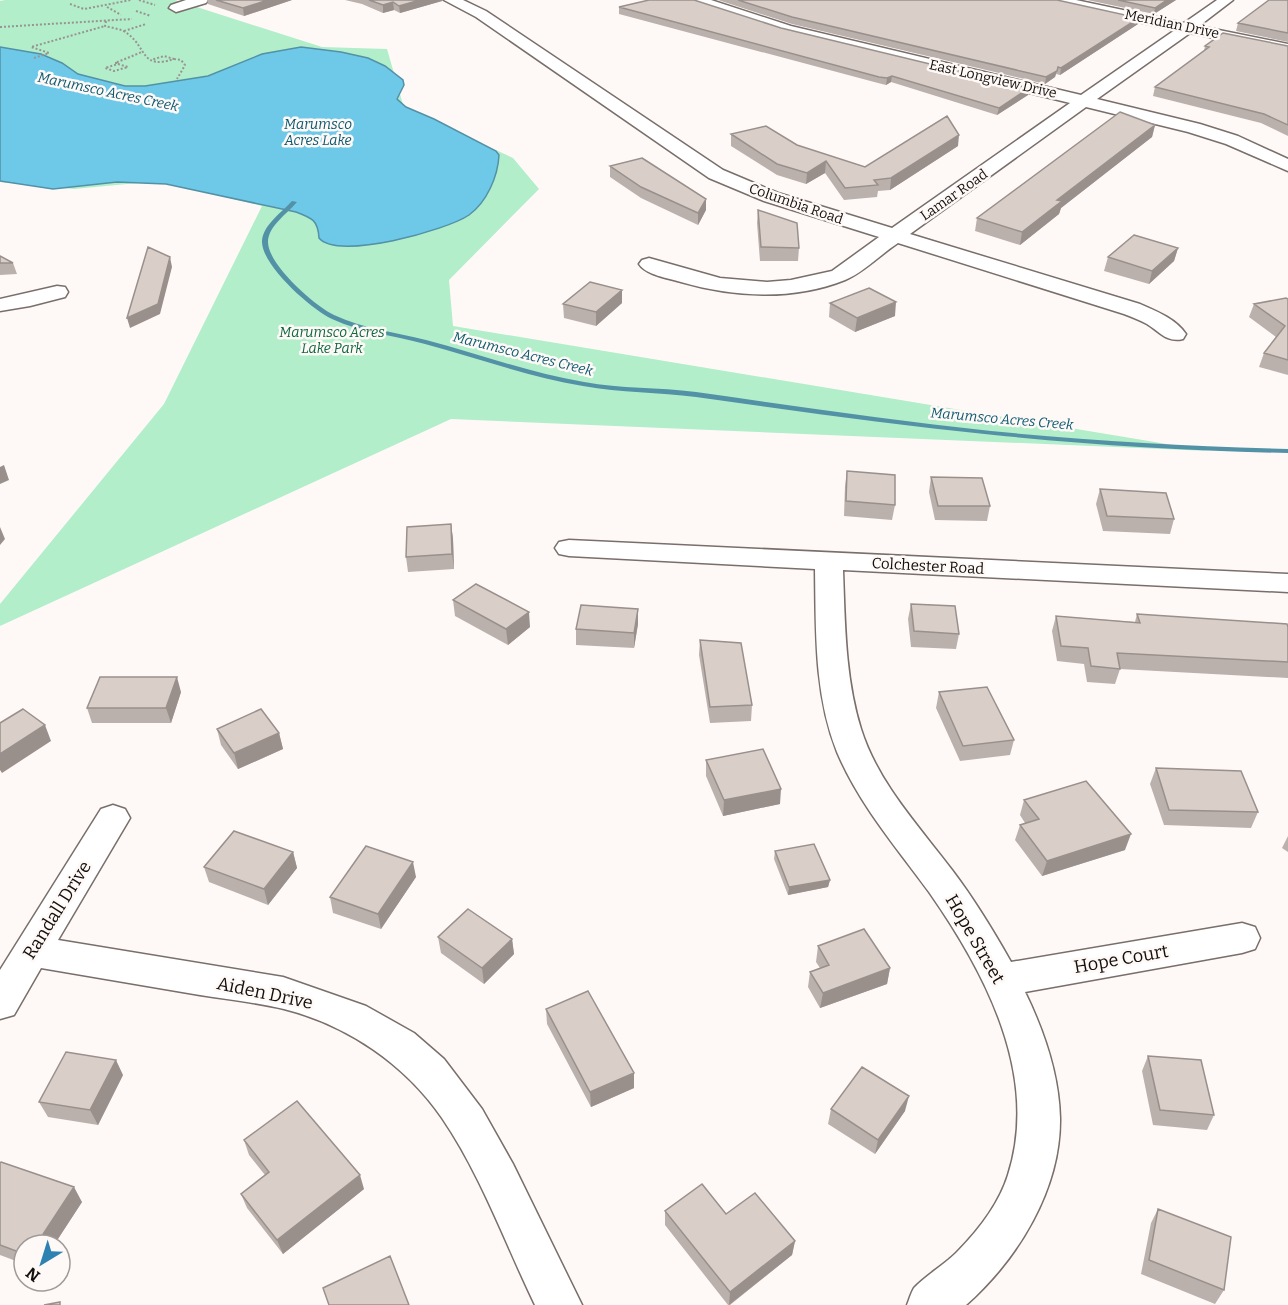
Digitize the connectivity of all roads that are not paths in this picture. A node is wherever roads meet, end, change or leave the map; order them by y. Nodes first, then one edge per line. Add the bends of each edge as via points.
1 (201, 0) edge
2 (451, 0) edge
3 (696, 0) edge
4 (1056, 0) edge
5 (1226, 0) edge
6 (176, 8) dead end
7 (1187, 27) junction
8 (1288, 49) edge
9 (1085, 100) junction
10 (1288, 166) edge
11 (894, 236) junction
12 (649, 264) dead end
13 (57, 292) dead end
14 (0, 305) edge
15 (1175, 334) dead end
16 (568, 548) dead end
17 (829, 561) junction
18 (1288, 584) edge
19 (114, 818) dead end
20 (1242, 938) dead end
21 (32, 951) junction
22 (1001, 980) junction
23 (0, 1003) edge
24 (559, 1305) edge
25 (930, 1305) edge

1 - 6 street
2 - 11 street, Columbia Road via 481,14 716,174 771,197
3 - 9 street, East Longview Drive via 776,26
4 - 7 street, Meridian Drive
5 - 7 street, Lamar Road
7 - 8 street, Meridian Drive
7 - 9 street, Lamar Road
9 - 10 street, East Longview Drive via 1214,134
9 - 11 street, Lamar Road
11 - 12 street, Lamar Road via 839,275 774,289 732,287
11 - 15 street, Columbia Road via 1131,309 1153,318
13 - 14 street
16 - 17 street, Colchester Road
17 - 18 street, Colchester Road
17 - 22 street, Hope Street via 833,672 839,712 854,754 877,797 974,930
19 - 21 street, Randall Drive
20 - 22 street, Hope Court
21 - 23 street, Randall Drive
21 - 24 street, Aiden Drive via 283,993 361,1022 413,1056 442,1086 474,1130
22 - 25 street, Hope Street via 1023,1035 1036,1087 1039,1121 1030,1170 1016,1209 988,1253 958,1285

